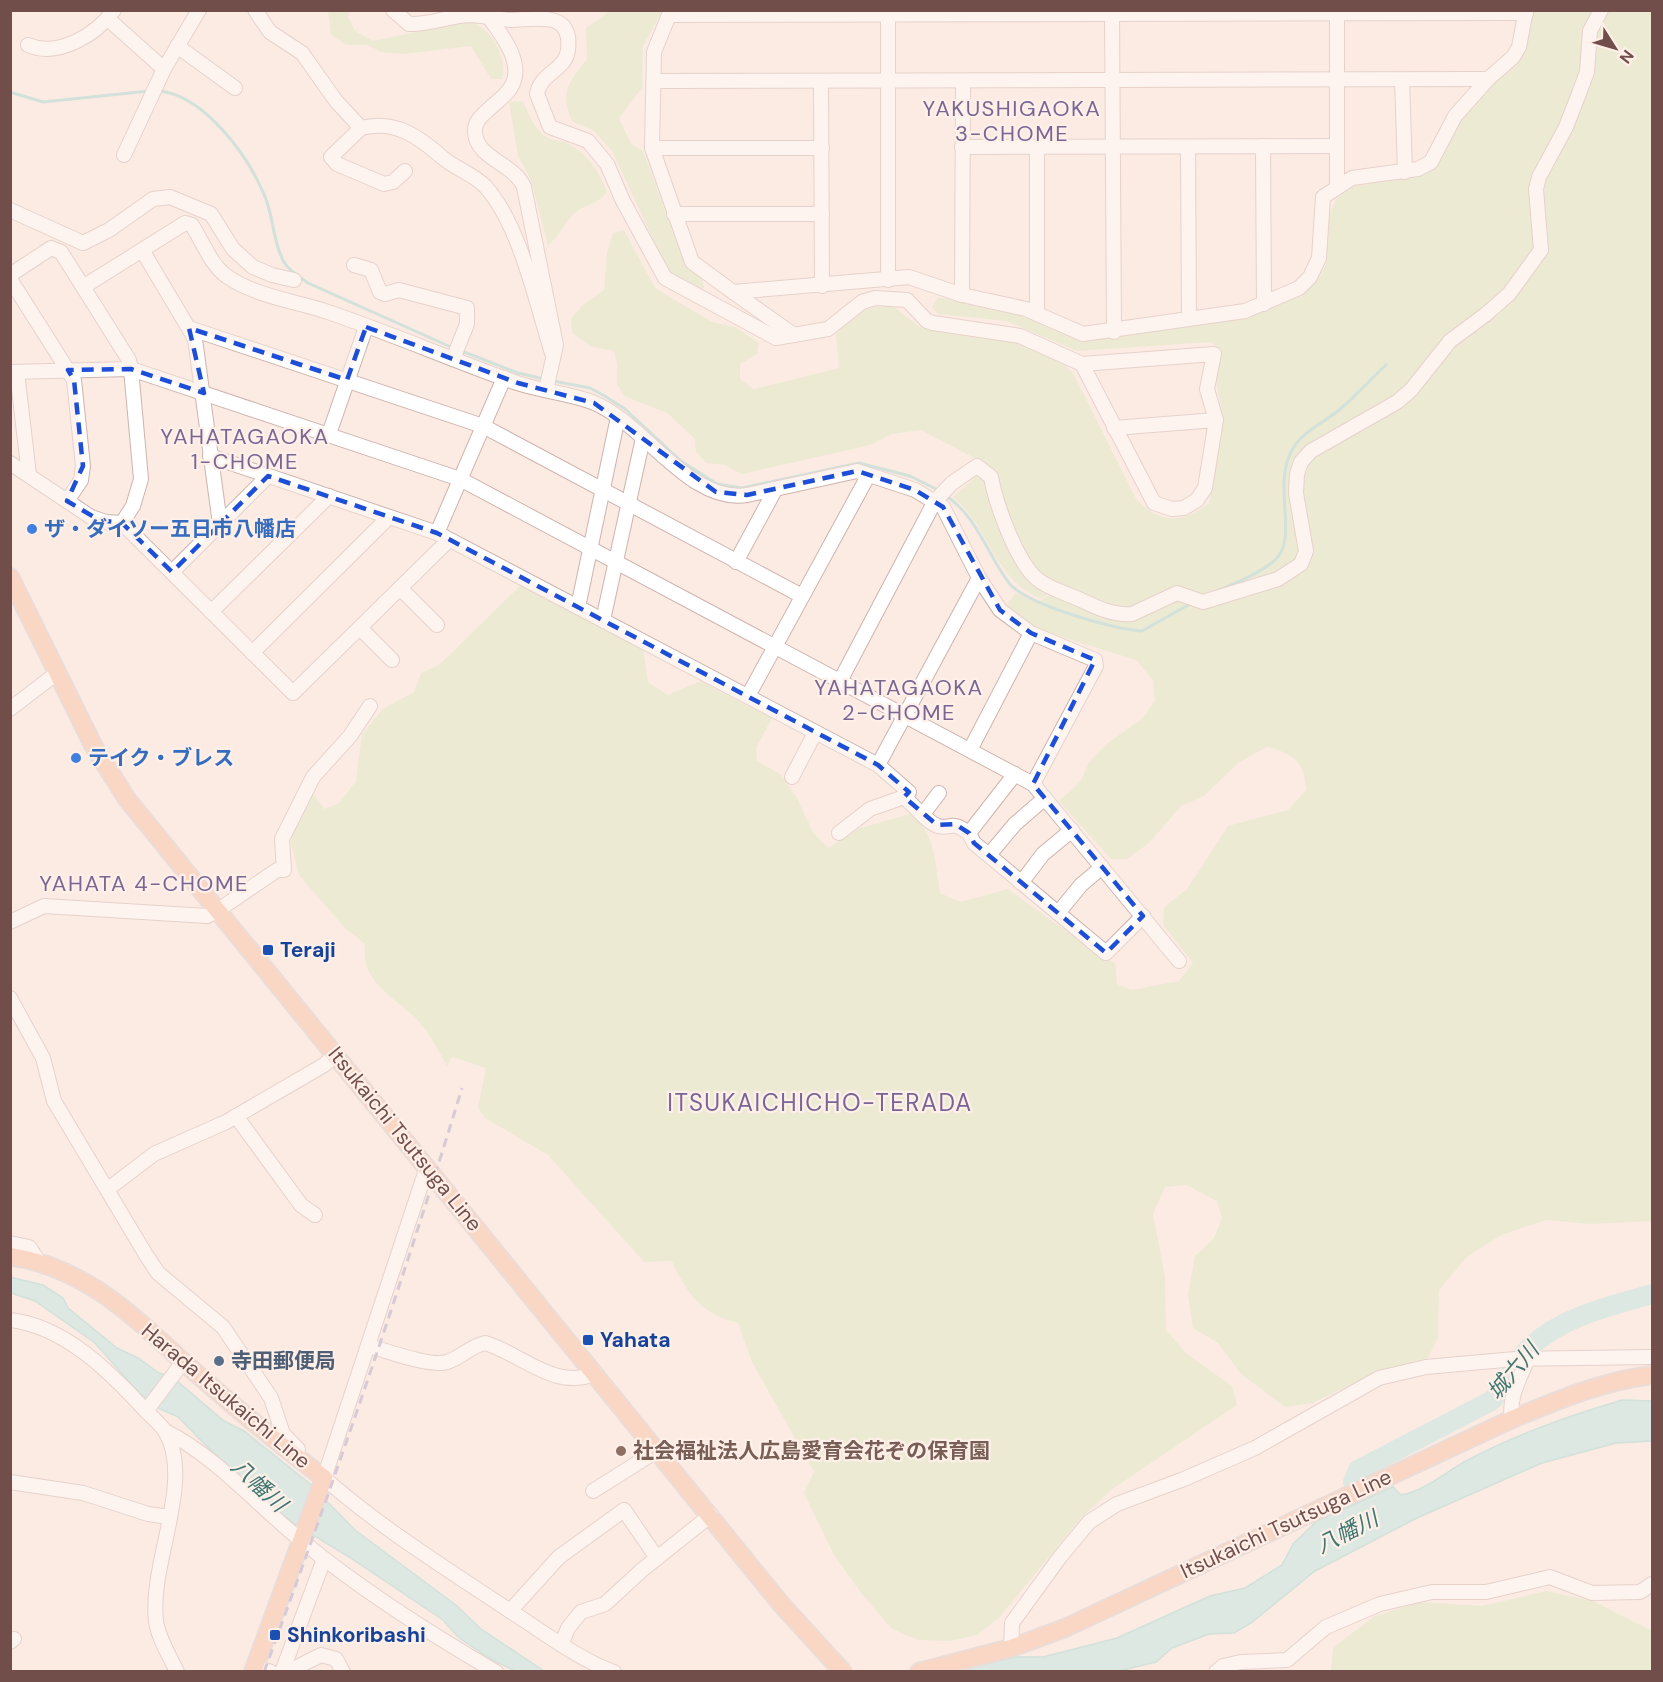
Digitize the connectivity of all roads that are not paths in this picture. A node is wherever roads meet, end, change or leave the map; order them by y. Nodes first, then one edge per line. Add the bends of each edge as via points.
1 (199, 10) edge
2 (255, 10) edge
3 (393, 10) edge
4 (1601, 10) edge
5 (1112, 12) edge
6 (1337, 12) edge
7 (1526, 12) edge
8 (671, 13) edge
9 (888, 13) edge
10 (486, 14) edge
11 (111, 15) edge
12 (28, 45) dead end
13 (177, 46) junction
14 (164, 69) junction
15 (1488, 79) junction
16 (1112, 80) junction
17 (1337, 80) junction
18 (1402, 80) junction
19 (654, 81) junction
20 (821, 81) junction
21 (888, 81) junction
22 (963, 81) junction
23 (235, 88) dead end
24 (361, 128) junction
25 (1263, 146) junction
26 (1336, 146) junction
27 (963, 147) junction
28 (1037, 147) junction
29 (1113, 147) junction
30 (1188, 147) junction
31 (652, 148) junction
32 (822, 148) junction
33 (124, 155) dead end
34 (405, 171) dead end
35 (1405, 172) junction
36 (1337, 187) junction
37 (10, 210) edge
38 (674, 214) junction
39 (822, 214) junction
40 (88, 241) junction
41 (51, 248) junction
42 (142, 250) junction
43 (354, 265) dead end
44 (10, 277) edge
45 (294, 280) dead end
46 (888, 280) junction
47 (822, 286) junction
48 (83, 287) junction
49 (733, 292) junction
50 (962, 295) junction
51 (1264, 304) junction
52 (1037, 314) junction
53 (1189, 317) junction
54 (366, 327) junction
55 (189, 328) junction
56 (1114, 332) junction
57 (794, 335) junction
58 (455, 353) junction
59 (553, 356) junction
60 (1082, 363) junction
61 (131, 369) junction
62 (68, 370) junction
63 (14, 372) edge
64 (504, 378) junction
65 (347, 380) junction
66 (547, 383) junction
67 (204, 393) junction
68 (618, 417) junction
69 (1216, 420) junction
70 (483, 426) junction
71 (1114, 428) junction
72 (329, 434) junction
73 (643, 438) junction
74 (210, 456) junction
75 (10, 463) edge
76 (29, 475) junction
77 (268, 476) junction
78 (868, 476) junction
79 (460, 479) junction
80 (775, 489) junction
81 (603, 492) junction
82 (329, 496) junction
83 (67, 501) junction
84 (935, 501) junction
85 (628, 503) junction
86 (389, 516) junction
87 (122, 523) junction
88 (220, 524) junction
89 (436, 532) junction
90 (449, 540) junction
91 (589, 548) junction
92 (615, 562) junction
93 (736, 562) junction
94 (172, 572) junction
95 (10, 577) edge
96 (979, 578) junction
97 (400, 588) junction
98 (802, 596) junction
99 (18, 606) edge
100 (578, 607) junction
101 (211, 612) junction
102 (603, 620) junction
103 (437, 625) dead end
104 (360, 628) junction
105 (1031, 633) junction
106 (775, 647) junction
107 (252, 653) junction
108 (392, 660) dead end
109 (57, 673) junction
110 (840, 681) junction
111 (748, 696) junction
112 (370, 706) dead end
113 (10, 709) edge
114 (904, 715) junction
115 (815, 733) junction
116 (970, 750) junction
117 (878, 765) junction
118 (1015, 774) junction
119 (792, 777) dead end
120 (1033, 784) junction
121 (939, 793) dead end
122 (904, 797) junction
123 (1045, 798) junction
124 (923, 814) junction
125 (1072, 830) junction
126 (839, 833) dead end
127 (969, 833) junction
128 (989, 855) junction
129 (1102, 867) junction
130 (1021, 883) junction
131 (217, 911) junction
132 (1058, 913) junction
133 (1143, 916) junction
134 (10, 922) edge
135 (1179, 961) dead end
136 (10, 998) edge
137 (336, 1054) junction
138 (236, 1116) junction
139 (427, 1167) junction
140 (108, 1189) junction
141 (315, 1215) dead end
142 (10, 1243) edge
143 (10, 1256) edge
144 (39, 1262) junction
145 (10, 1320) edge
146 (369, 1346) junction
147 (1653, 1357) edge
148 (1523, 1359) junction
149 (182, 1364) junction
150 (595, 1373) junction
151 (1653, 1375) edge
152 (148, 1409) junction
153 (1512, 1419) junction
154 (165, 1431) junction
155 (658, 1450) junction
156 (320, 1478) junction
157 (10, 1482) edge
158 (593, 1491) dead end
159 (711, 1515) junction
160 (169, 1517) junction
161 (303, 1539) junction
162 (657, 1558) junction
163 (324, 1559) junction
164 (1653, 1584) edge
165 (510, 1611) junction
166 (562, 1643) junction
167 (1011, 1648) junction
168 (1287, 1660) junction
169 (260, 1670) edge
170 (177, 1671) edge
171 (282, 1671) edge
172 (287, 1671) edge
173 (343, 1671) edge
174 (496, 1671) edge
175 (614, 1671) edge
176 (843, 1671) edge
177 (919, 1671) edge
178 (1216, 1671) edge
179 (1297, 1671) edge

1 - 13 street
2 - 24 street via 270,32 302,53
3 - 10 street via 409,24
4 - 84 street via 1590,31 1587,72 1566,127 1539,177 1538,257 1509,294 1450,341 1411,390 1311,451 1301,462 1296,493 1306,551 1301,564 1278,579 1223,597 1203,602 1177,593 1124,615 1095,607 1037,579 1006,526 986,471 977,466
5 - 6 street
5 - 9 street
5 - 16 street
6 - 7 street
6 - 17 street
7 - 15 street via 1519,47 1508,64
8 - 9 street
8 - 19 street via 655,46
9 - 21 street
10 - 57 street via 546,18 563,27 568,42 566,59 538,89 537,99 544,117 554,131 588,141 607,164 665,278 776,338
10 - 59 street via 513,58 516,72 508,91 478,119 475,135 482,148 516,173 524,187 556,345
11 - 12 street via 78,40 62,46 43,50
11 - 14 street
13 - 14 street
13 - 23 street
14 - 33 street
15 - 18 street
15 - 35 street via 1455,116 1431,162
16 - 17 street
16 - 22 street
16 - 29 street
17 - 18 street
17 - 26 street
18 - 35 street
19 - 20 street
19 - 31 street
20 - 21 street
20 - 32 street
21 - 22 street
21 - 46 street
22 - 27 street
24 - 34 street via 333,152 333,162 384,184 393,182
24 - 59 street via 396,127 412,133 452,166 483,184 503,207 530,278
25 - 26 street
25 - 30 street
25 - 51 street
26 - 36 street
27 - 28 street
27 - 50 street
28 - 29 street
28 - 52 street
29 - 30 street
29 - 56 street
30 - 53 street
31 - 32 street
31 - 38 street
32 - 39 street
35 - 36 street via 1352,178
36 - 51 street via 1323,197 1319,258 1314,271 1299,288
37 - 40 street via 79,243
38 - 39 street
38 - 49 street via 692,262
39 - 47 street
40 - 41 street via 84,248 76,249 55,240
40 - 45 street via 153,199 170,197 211,213 233,249 252,267
41 - 44 street
41 - 48 street via 61,252
42 - 48 street
42 - 54 street via 185,223 192,225 227,277
42 - 55 street
43 - 58 street via 371,270 380,292 385,294 399,290 467,308 467,324
44 - 62 street
46 - 47 street
46 - 50 street via 909,277
47 - 49 street
48 - 61 street
49 - 57 street
50 - 52 street
51 - 53 street via 1245,311
52 - 56 street via 1083,334
53 - 56 street
54 - 58 street
54 - 65 street
55 - 65 street
55 - 67 street via 195,339
57 - 60 street via 828,329 869,299 890,297 911,302 933,323 1020,336
58 - 64 street
59 - 66 street
60 - 69 street via 1214,354 1207,395
60 - 71 street
61 - 62 street
61 - 67 street
61 - 87 street via 141,479 133,506
62 - 63 street
62 - 83 street via 74,380 84,466 78,487
63 - 76 street
64 - 66 street
64 - 70 street
65 - 70 street
65 - 72 street
66 - 68 street
67 - 72 street
67 - 74 street
68 - 73 street
68 - 81 street
69 - 71 street
69 - 71 street via 1205,488 1191,505 1179,509 1154,503
70 - 79 street
70 - 81 street
72 - 79 street
73 - 80 street via 697,482 716,492 737,497
73 - 85 street
74 - 77 street
74 - 88 street
75 - 76 street
76 - 83 street
77 - 82 street
77 - 88 street
78 - 80 street via 857,471
78 - 84 street via 915,490
78 - 98 street
79 - 89 street
79 - 91 street
80 - 93 street
81 - 85 street
81 - 91 street
82 - 86 street
82 - 101 street
83 - 87 street via 99,520
84 - 96 street via 943,507
84 - 110 street
85 - 92 street
85 - 93 street
86 - 89 street
86 - 107 street
87 - 94 street
88 - 94 street
89 - 90 street
90 - 97 street
90 - 100 street
91 - 92 street
91 - 100 street
92 - 102 street
92 - 106 street
93 - 98 street
94 - 101 street
95 - 99 main road, Itsukaichi Tsutsuga Line
96 - 105 street via 1000,610
96 - 114 street
97 - 103 street
97 - 104 street
98 - 106 street
99 - 109 main road, Itsukaichi Tsutsuga Line
100 - 102 street
101 - 107 street
102 - 111 street
104 - 107 street via 293,693
104 - 108 street
105 - 116 street
105 - 120 street via 1095,660 1096,666
106 - 110 street
106 - 111 street
109 - 113 street
109 - 131 main road, Itsukaichi Tsutsuga Line via 94,747 127,799
110 - 114 street
111 - 115 street
112 - 131 street via 308,785 282,839 284,870 277,870
114 - 116 street
114 - 117 street
115 - 117 street
115 - 119 street
116 - 118 street
117 - 122 street via 909,792
118 - 120 street
118 - 127 street
120 - 123 street
121 - 124 street
122 - 124 street
122 - 126 street via 870,809
123 - 125 street
123 - 128 street via 1014,824
124 - 127 street via 937,825 955,824
125 - 129 street
125 - 130 street via 1043,854
127 - 128 street via 974,843
128 - 130 street
129 - 132 street
129 - 133 street
130 - 132 street
131 - 134 street via 207,916 44,906
131 - 137 main road, Itsukaichi Tsutsuga Line
132 - 133 street via 1106,953
133 - 135 street
136 - 140 street via 43,1058 54,1101
137 - 138 street via 324,1065
137 - 139 main road, Itsukaichi Tsutsuga Line
138 - 140 street via 154,1154
138 - 141 street via 301,1205
139 - 146 street
139 - 150 main road, Itsukaichi Tsutsuga Line
140 - 156 street via 158,1273 209,1313 229,1335 271,1398 283,1434 312,1460
142 - 144 street via 29,1247
143 - 144 main road, Harada Itsukaichi Line
144 - 149 main road, Harada Itsukaichi Line via 79,1277 102,1291
145 - 152 street via 38,1327 67,1341
146 - 150 street via 444,1363 485,1343 564,1377 584,1379
146 - 156 street
147 - 148 street
148 - 153 street via 1510,1410
148 - 167 street via 1426,1366 1379,1378 1255,1448 1117,1504 1089,1522 1060,1557 1012,1623
149 - 152 street
149 - 156 main road, Harada Itsukaichi Line
150 - 155 main road, Itsukaichi Tsutsuga Line
151 - 153 main road, Itsukaichi Tsutsuga Line via 1626,1378 1584,1391
152 - 154 street
153 - 167 main road, Itsukaichi Tsutsuga Line via 1076,1624
154 - 160 street via 174,1463 175,1486
154 - 161 street via 188,1445
155 - 158 street
155 - 159 main road, Itsukaichi Tsutsuga Line
156 - 161 main road, Harada Itsukaichi Line
156 - 165 street via 409,1545
157 - 160 street via 83,1493
159 - 162 street
159 - 176 main road, Itsukaichi Tsutsuga Line via 781,1604
160 - 170 street via 155,1582 155,1607 158,1629
161 - 163 street
161 - 169 main road, Harada Itsukaichi Line
162 - 165 street via 624,1510 559,1557
162 - 166 street via 605,1604 581,1612
163 - 171 street
163 - 174 street via 437,1637
164 - 168 street via 1640,1592 1592,1593 1550,1576 1486,1592 1432,1592 1380,1604 1326,1627
165 - 166 street
166 - 175 street
167 - 177 main road, Itsukaichi Tsutsuga Line
168 - 178 street via 1241,1662
168 - 179 street
172 - 173 street via 321,1655 336,1659

